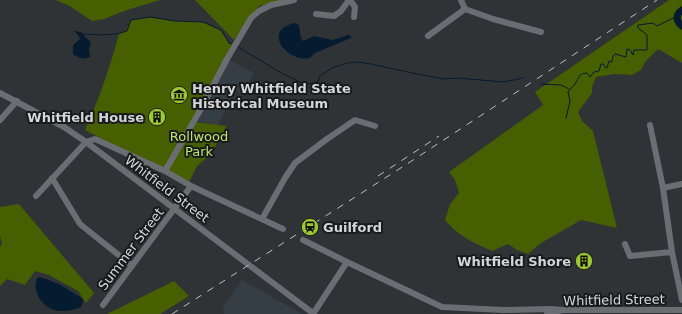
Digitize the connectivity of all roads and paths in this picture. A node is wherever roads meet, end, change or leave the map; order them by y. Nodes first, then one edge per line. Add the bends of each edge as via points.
1 (294, 0) edge
2 (349, 0) edge
3 (461, 0) edge
4 (466, 8) junction
5 (316, 14) dead end
6 (354, 17) dead end
7 (541, 32) dead end
8 (428, 36) dead end
9 (0, 93) edge
10 (17, 101) junction
11 (0, 120) edge
12 (375, 126) dead end
13 (650, 126) dead end
14 (86, 142) junction
15 (165, 171) junction
16 (52, 178) junction
17 (682, 184) edge
18 (191, 186) junction
19 (663, 188) junction
20 (36, 196) dead end
21 (175, 209) junction
22 (262, 219) junction
23 (283, 229) dead end
24 (303, 240) dead end
25 (625, 244) dead end
26 (672, 252) junction
27 (347, 262) junction
28 (131, 265) junction
29 (680, 280) edge
30 (682, 300) edge
31 (103, 305) dead end
32 (563, 310) junction
33 (682, 310) edge
34 (531, 311) edge
35 (595, 312) edge
36 (313, 314) edge
37 (547, 314) edge

1 - 15 street via 271,5 251,18
2 - 5 street via 334,16
2 - 6 street via 355,7
3 - 4 street
4 - 7 street via 493,19
4 - 8 street
9 - 10 street, Whitfield Street
10 - 11 street
10 - 14 street, Whitfield Street
12 - 22 street via 355,120 300,159 285,178
13 - 19 street
14 - 15 street via 100,141
14 - 16 street
14 - 21 street, Whitfield Street
15 - 18 street
16 - 20 street
16 - 28 street via 80,224
17 - 19 street
18 - 21 street, Summer Street
18 - 22 street
19 - 26 street
21 - 28 street, Summer Street
21 - 36 street, Whitfield Street
22 - 23 street
24 - 27 street
25 - 26 street via 630,256
26 - 29 street
27 - 34 street via 442,307
27 - 36 street
28 - 31 street, Summer Street
29 - 30 street
32 - 34 street
32 - 35 street, Whitfield Street
32 - 37 street, Whitfield Street
33 - 35 street, Whitfield Street

